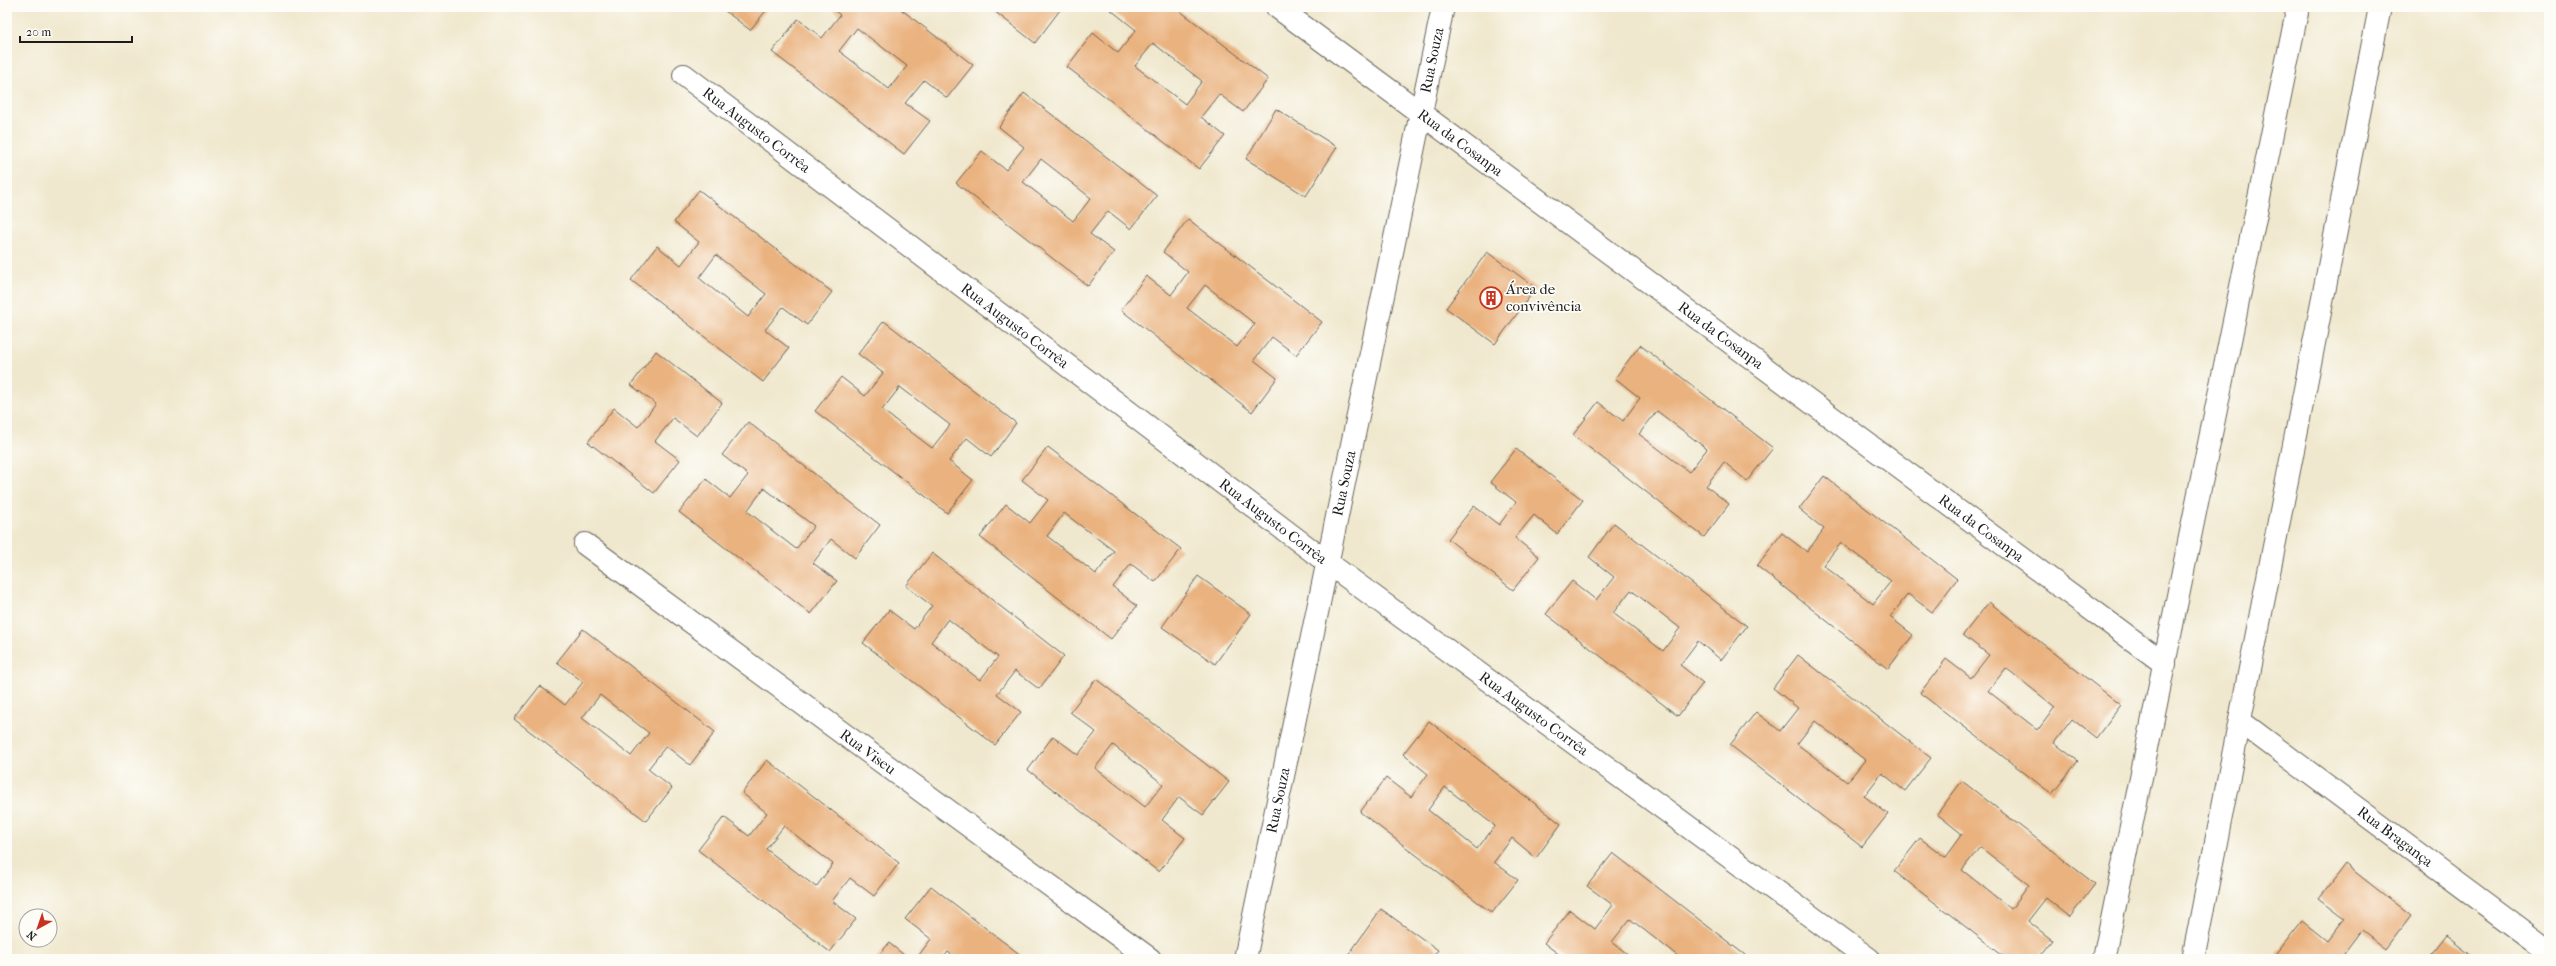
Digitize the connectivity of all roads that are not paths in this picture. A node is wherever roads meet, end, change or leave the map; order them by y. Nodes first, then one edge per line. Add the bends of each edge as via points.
1 (1277, 7) edge
2 (1443, 7) edge
3 (2298, 7) edge
4 (2380, 7) edge
5 (684, 75) dead end
6 (1421, 114) junction
7 (585, 544) dead end
8 (1328, 563) junction
9 (2165, 664) junction
10 (2241, 722) junction
11 (2549, 951) edge
12 (1150, 959) edge
13 (1245, 959) edge
14 (1869, 959) edge
15 (2104, 959) edge
16 (2193, 959) edge

1 - 6 street, Rua da Cosanpa
2 - 6 street, Rua Souza
3 - 9 street
4 - 10 street
5 - 8 street, Rua Augusto Corrêa
6 - 8 street, Rua Souza
6 - 9 street, Rua da Cosanpa
7 - 12 street, Rua Viseu
8 - 13 street, Rua Souza
8 - 14 street, Rua Augusto Corrêa
9 - 15 street
10 - 11 street, Rua Bragança
10 - 16 street

